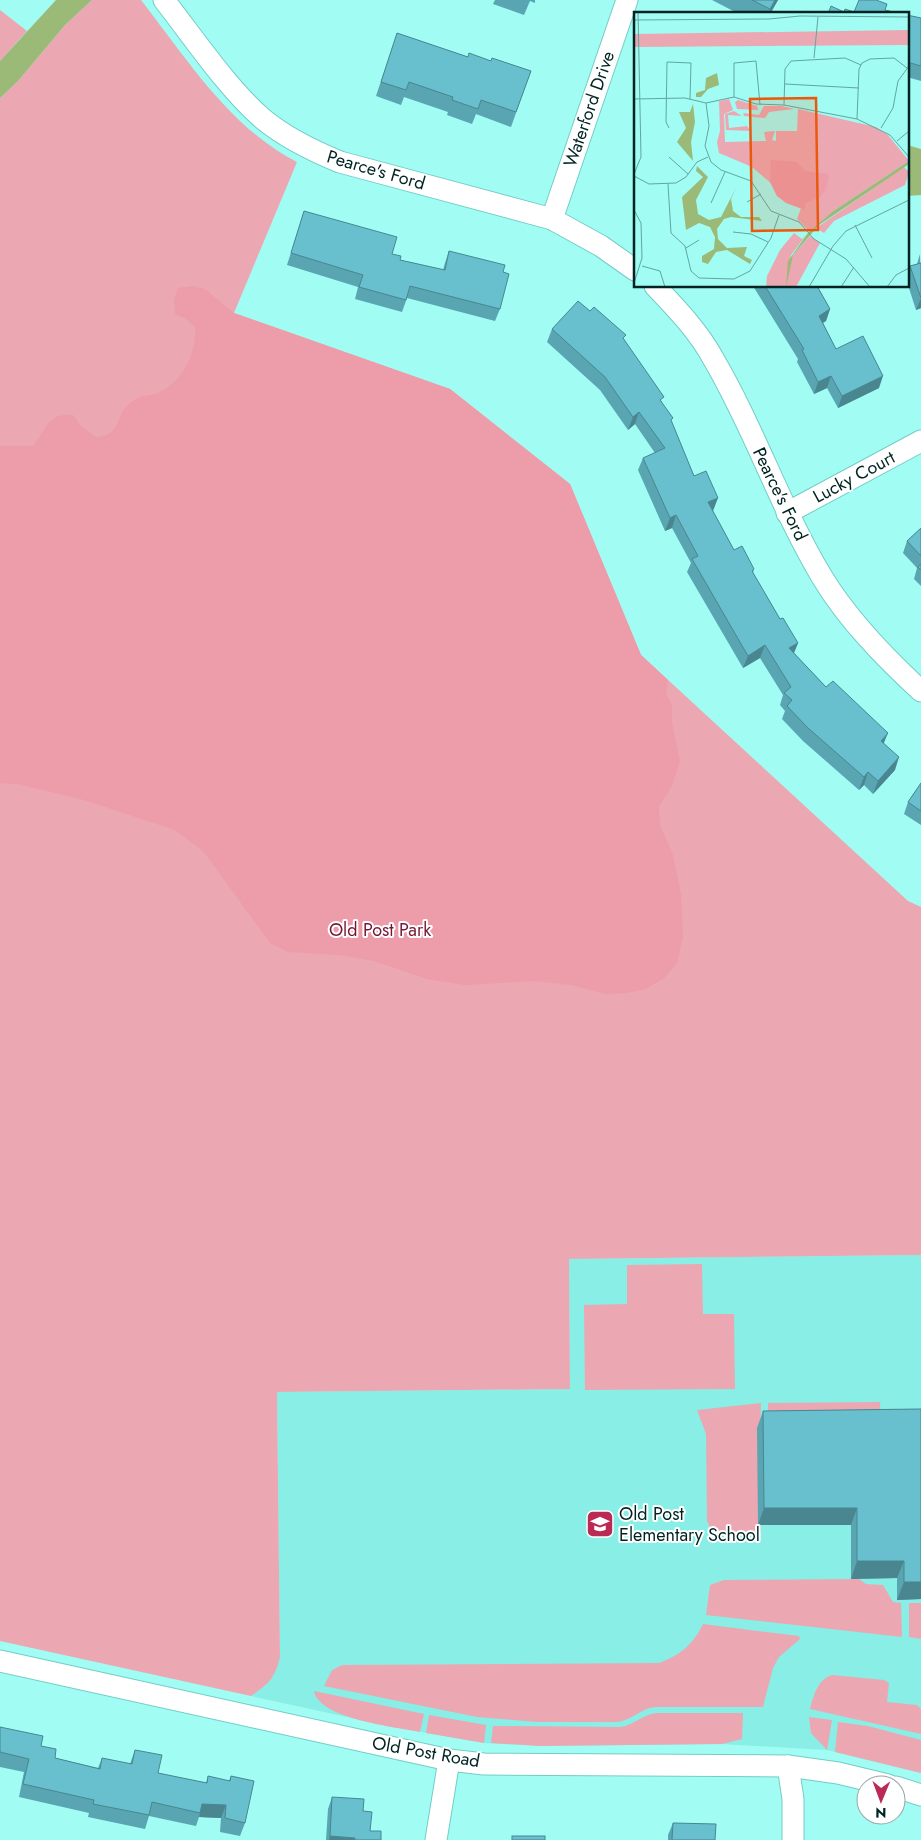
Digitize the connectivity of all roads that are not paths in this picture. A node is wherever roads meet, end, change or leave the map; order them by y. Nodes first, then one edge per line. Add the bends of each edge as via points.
1 (164, 0) edge
2 (627, 0) edge
3 (552, 219) junction
4 (634, 269) edge
5 (657, 288) edge
6 (921, 441) edge
7 (787, 512) junction
8 (921, 691) edge
9 (0, 1661) edge
10 (449, 1760) junction
11 (788, 1766) junction
12 (856, 1777) edge
13 (906, 1791) edge
14 (921, 1795) edge
15 (436, 1840) edge
16 (793, 1840) edge

1 - 3 street, Pearce's Ford via 246,102 271,125 312,150 340,162
2 - 3 street, Waterford Drive
3 - 4 street, Pearce's Ford via 601,246
5 - 7 street, Pearce's Ford via 685,318 714,358
6 - 7 street, Lucky Court
7 - 8 street, Pearce's Ford via 823,578 854,623
9 - 10 street, Old Post Road
10 - 11 street, Old Post Road via 493,1764
10 - 15 street
11 - 12 street, Old Post Road
11 - 16 street via 793,1799
13 - 14 street

